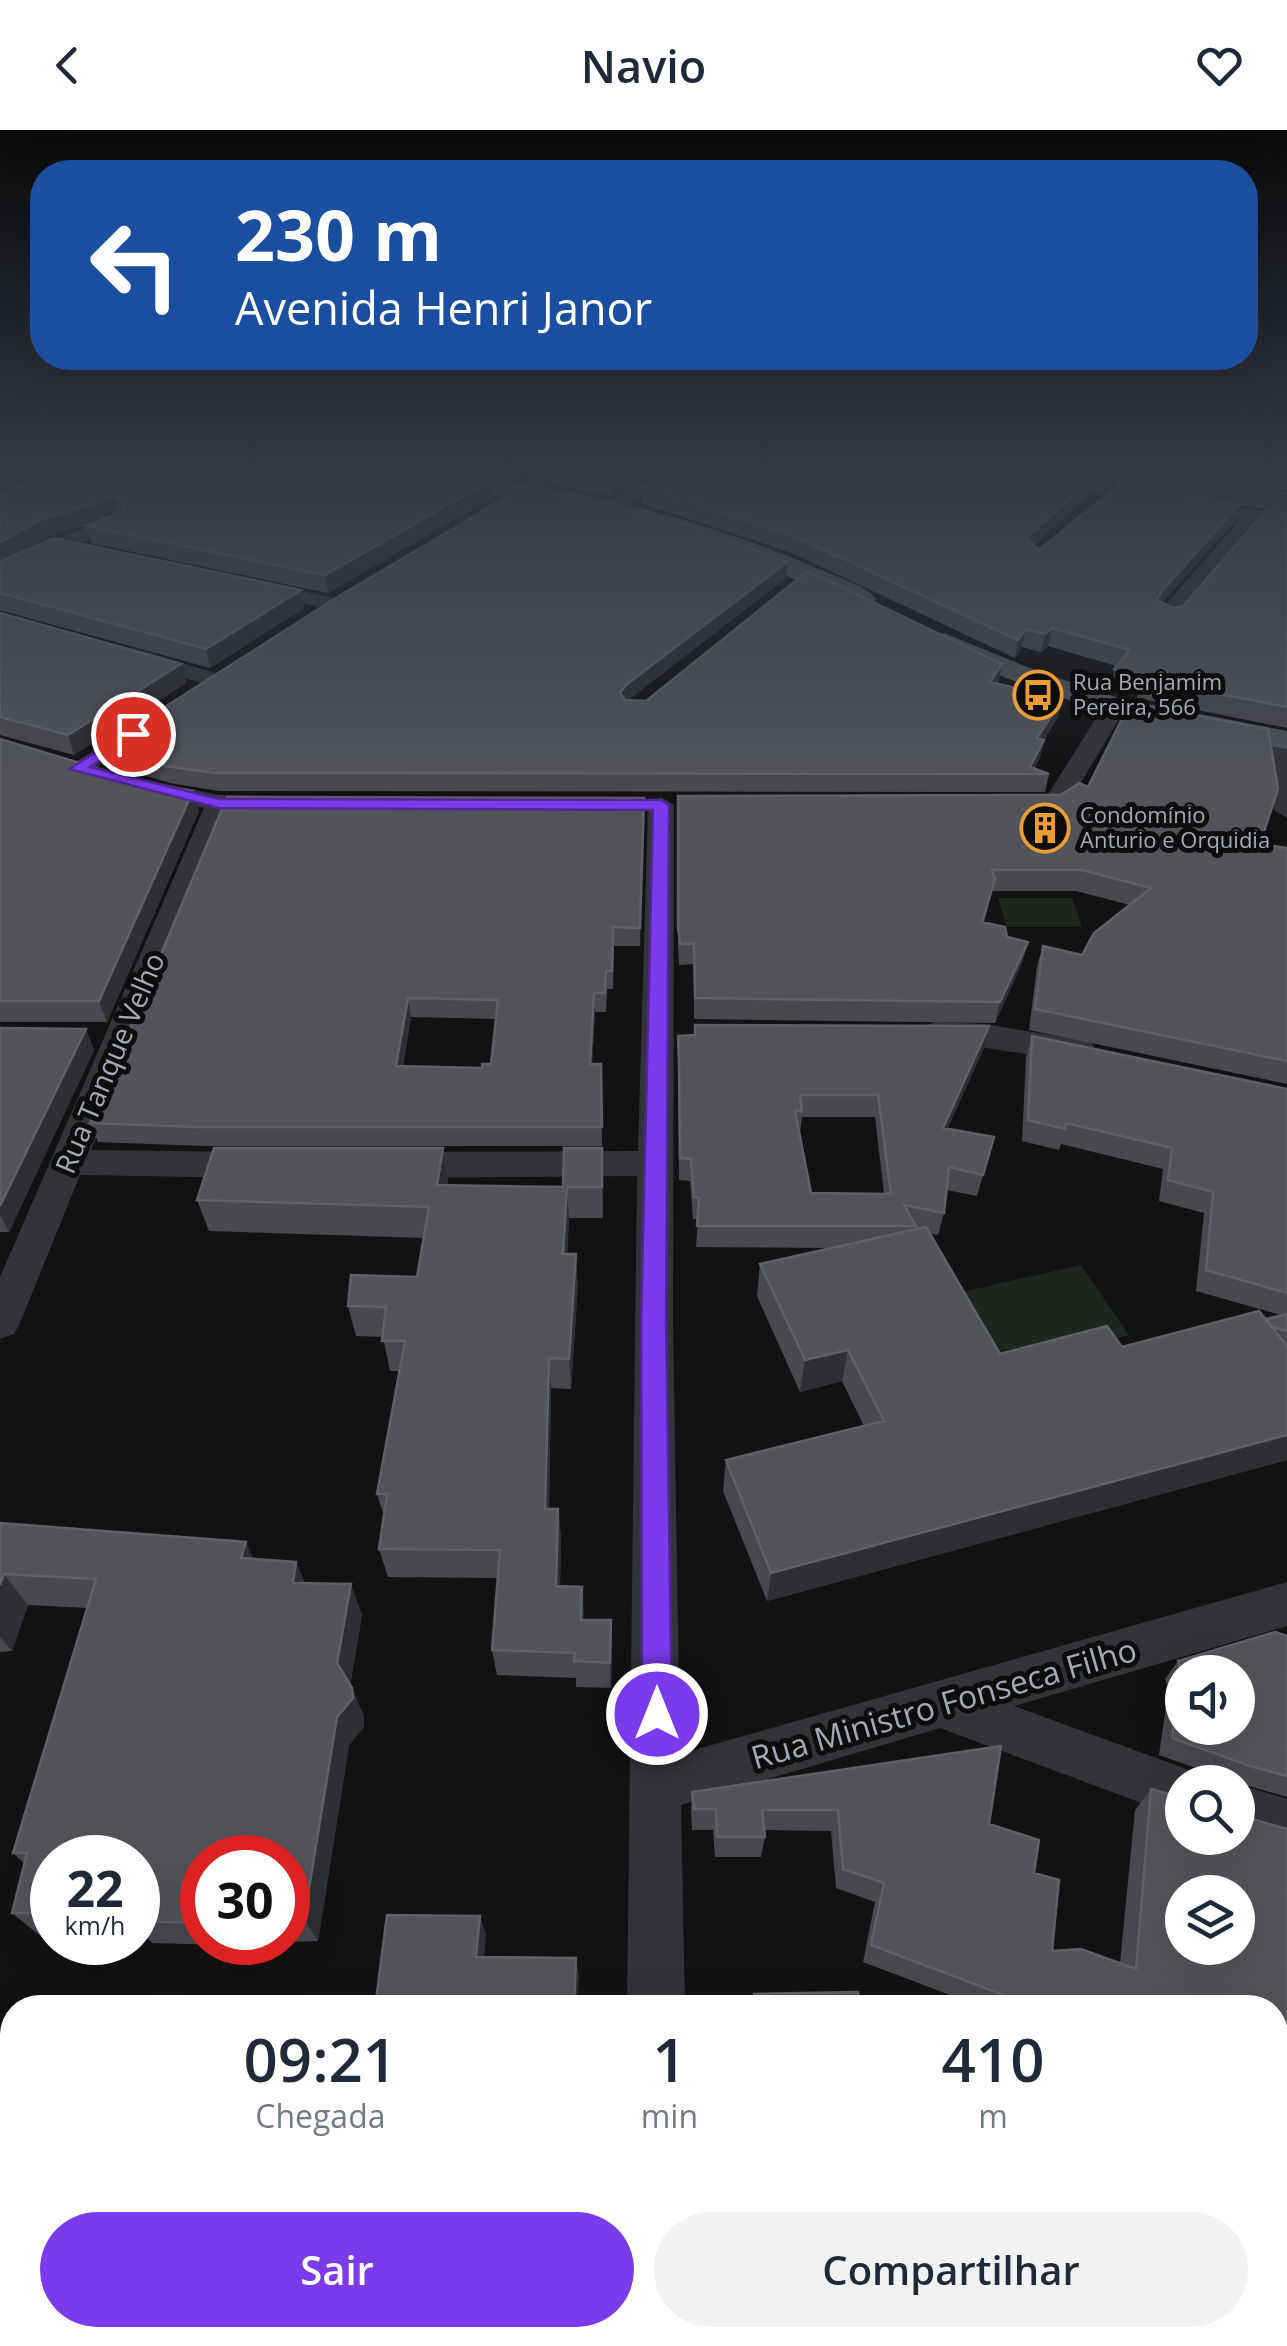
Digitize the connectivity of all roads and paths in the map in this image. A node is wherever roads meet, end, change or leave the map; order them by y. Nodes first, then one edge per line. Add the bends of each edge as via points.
1 (781, 570) edge
2 (1207, 570) edge
3 (239, 584) edge
4 (1167, 617) edge
5 (300, 626) edge
6 (114, 650) edge
7 (1113, 709) junction
8 (1281, 740) edge
9 (46, 759) edge
10 (77, 769) junction
11 (219, 804) junction
12 (296, 804) edge
13 (661, 805) dead end
14 (996, 805) edge
15 (1287, 810) edge
16 (907, 1032) edge
17 (86, 1036) edge
18 (121, 1036) junction
19 (1110, 1058) edge
20 (68, 1162) junction
21 (656, 1164) junction
22 (293, 1165) edge
23 (369, 1166) edge
24 (0, 1323) edge
25 (1287, 1604) edge
26 (940, 1704) junction
27 (658, 1786) junction
28 (1165, 1786) edge
29 (1255, 1815) edge
30 (1287, 1824) edge
31 (656, 1995) edge

1 - 7 main road via 904,620 985,662
2 - 4 street
3 - 5 street via 340,600
6 - 10 street via 226,675
7 - 8 main road
7 - 14 street via 1056,803
8 - 15 street
9 - 10 street
10 - 11 street
11 - 12 street
11 - 18 street, Rua Tanque Velho
13 - 21 street via 678,1033
16 - 19 street via 984,1034
17 - 18 street
18 - 20 street, Rua Tanque Velho
20 - 22 street
20 - 24 street, Rua Tanque Velho
21 - 23 street
21 - 27 street
25 - 26 street, Rua Ministro Fonseca Filho
26 - 27 street, Rua Ministro Fonseca Filho
26 - 28 street
27 - 31 street
29 - 30 street

